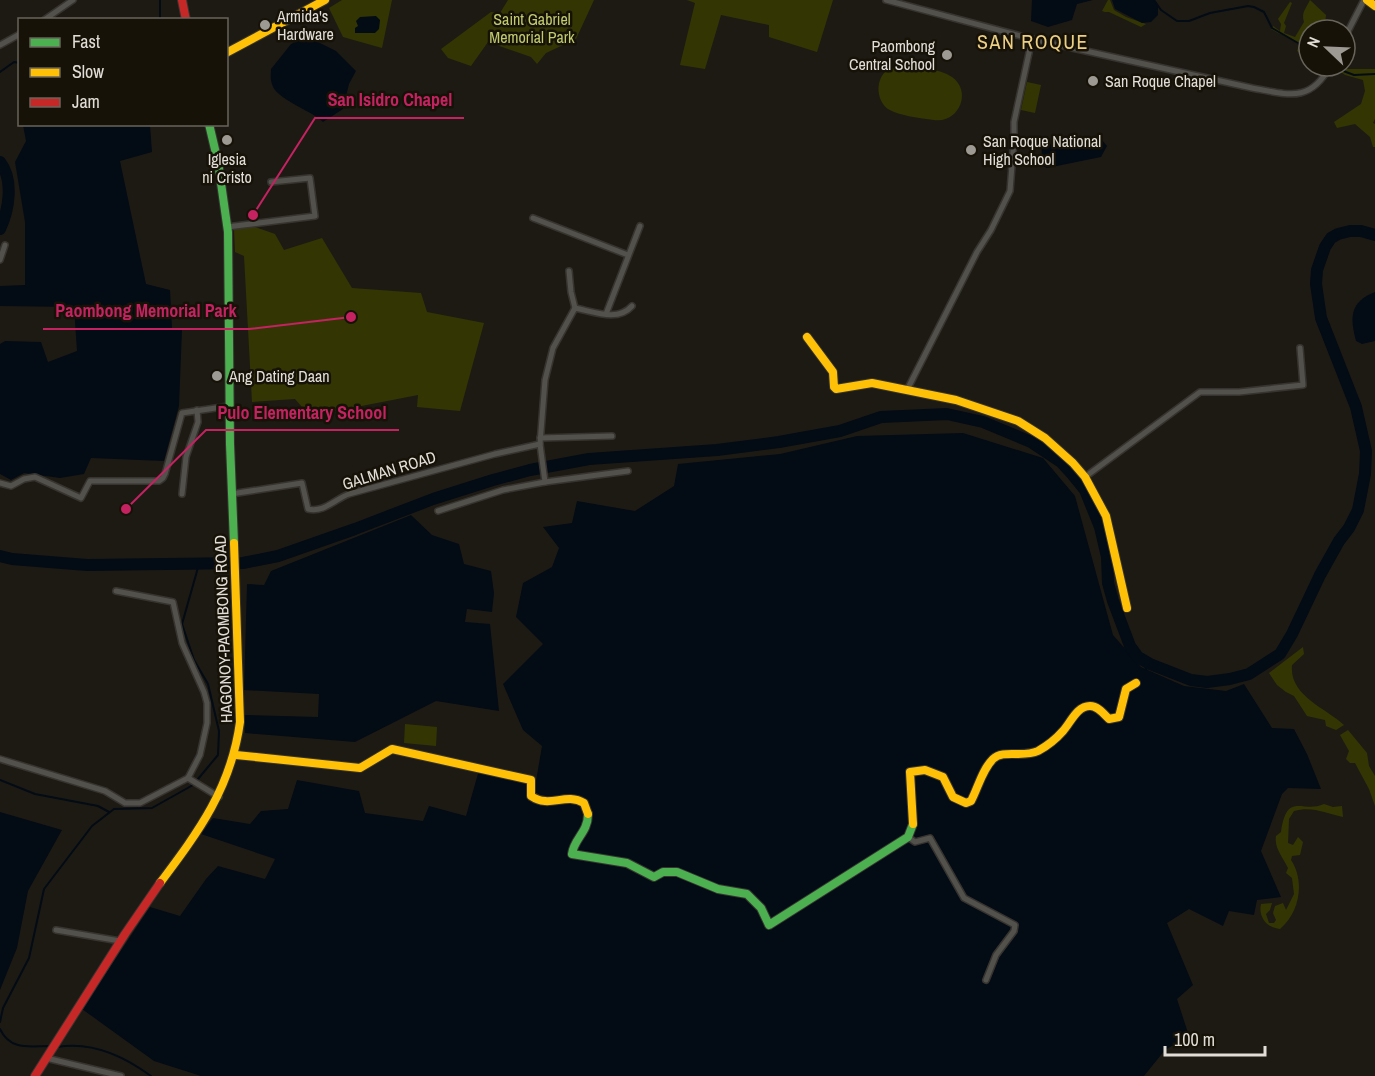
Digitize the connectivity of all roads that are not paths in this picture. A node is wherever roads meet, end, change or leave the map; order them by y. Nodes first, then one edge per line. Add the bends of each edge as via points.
1 (73, 0) edge
2 (182, 0) edge
3 (325, 0) edge
4 (886, 0) edge
5 (1366, 0) edge
6 (1375, 6) edge
7 (47, 18) edge
8 (186, 18) edge
9 (1356, 18) edge
10 (18, 35) edge
11 (1032, 39) junction
12 (0, 45) edge
13 (228, 52) edge
14 (1322, 78) edge
15 (209, 126) edge
16 (271, 182) dead end
17 (533, 219) dead end
18 (640, 226) dead end
19 (227, 227) junction
20 (5, 245) dead end
21 (628, 255) junction
22 (0, 260) edge
23 (569, 271) dead end
24 (632, 306) dead end
25 (575, 308) junction
26 (606, 314) junction
27 (807, 337) dead end
28 (1300, 348) dead end
29 (907, 390) junction
30 (229, 406) junction
31 (197, 410) junction
32 (612, 436) dead end
33 (540, 441) junction
34 (628, 471) dead end
35 (1085, 477) junction
36 (545, 482) junction
37 (0, 483) edge
38 (182, 494) dead end
39 (231, 494) junction
40 (438, 511) dead end
41 (116, 591) dead end
42 (1127, 608) dead end
43 (1136, 683) dead end
44 (236, 755) junction
45 (0, 759) edge
46 (191, 779) junction
47 (219, 797) junction
48 (908, 837) junction
49 (56, 930) dead end
50 (120, 941) junction
51 (986, 980) dead end
52 (47, 1056) junction
53 (35, 1076) edge
54 (121, 1076) edge

1 - 7 street
2 - 8 street
3 - 13 street
4 - 11 street
5 - 6 street
5 - 9 street
10 - 12 street
11 - 14 street via 1294,95 1309,91
11 - 29 street via 1014,122 1010,191
15 - 19 street, HAGONOY-PAOMBONG ROAD
16 - 19 street via 310,178 315,216
17 - 21 street
18 - 21 street
19 - 30 street, HAGONOY-PAOMBONG ROAD
20 - 22 street
21 - 26 street
23 - 25 street
24 - 26 street via 621,315
25 - 26 street
25 - 33 street via 553,348 545,380
27 - 29 street via 832,372 834,387 872,383
28 - 35 street via 1303,385 1200,392
29 - 35 street via 956,400 1018,421 1054,445
30 - 31 street
30 - 39 street, HAGONOY-PAOMBONG ROAD
31 - 37 street via 179,417 165,474 159,481 90,481 81,498 38,478 11,486
31 - 38 street via 198,422 186,457
32 - 33 street
33 - 36 street
33 - 39 street, GALMAN ROAD via 349,494 313,510 308,508 302,483
34 - 36 street
35 - 42 street via 1106,516
36 - 40 street via 504,490
39 - 44 street, HAGONOY-PAOMBONG ROAD via 240,722
41 - 46 street via 172,602 182,642 207,703 204,742
43 - 48 street via 1126,689 1119,717 1109,719 1097,708 1081,708 1061,734 1038,751 1028,756 1001,754 993,759 966,803 954,801 943,777 925,770 910,772 914,825
44 - 47 street, HAGONOY-PAOMBONG ROAD
44 - 48 street via 360,768 392,748 531,780 531,796 535,800 584,801 588,823 572,854 627,863 654,878 663,872 676,872 718,890 747,894 756,901 769,924
45 - 46 street via 105,791 133,804
46 - 47 street
47 - 50 street, HAGONOY-PAOMBONG ROAD
48 - 51 street via 918,842 930,838 964,898 1016,926 996,955
49 - 50 street
50 - 52 street, HAGONOY-PAOMBONG ROAD
52 - 53 street, HAGONOY-PAOMBONG ROAD
52 - 54 street

